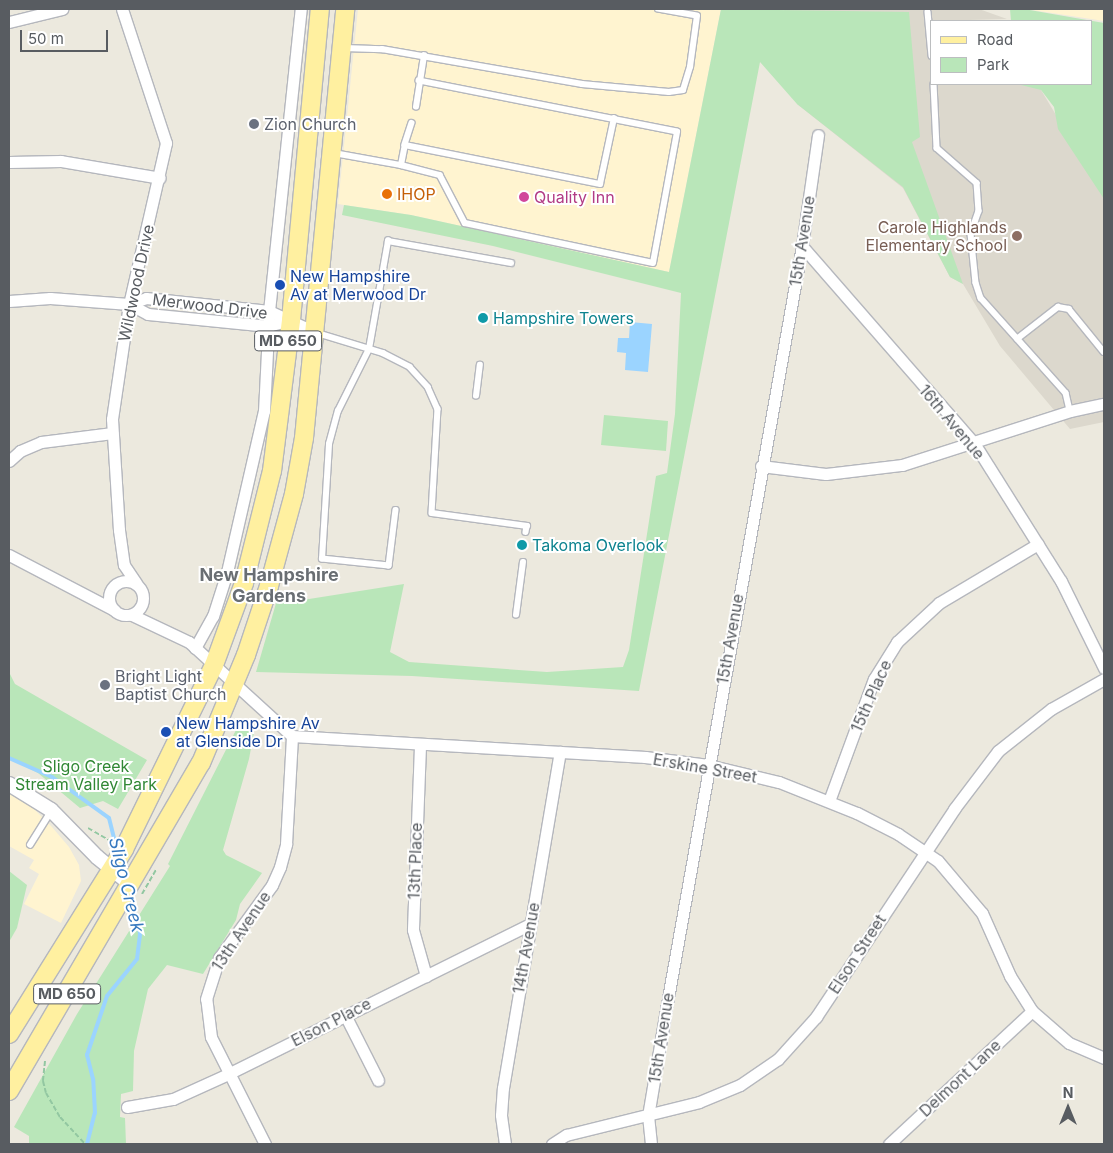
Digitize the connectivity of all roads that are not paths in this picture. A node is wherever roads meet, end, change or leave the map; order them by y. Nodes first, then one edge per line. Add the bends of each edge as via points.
1 (62, 9) edge
2 (122, 9) edge
3 (301, 9) edge
4 (320, 9) edge
5 (330, 9) edge
6 (345, 9) edge
7 (659, 9) edge
8 (928, 12) dead end
9 (9, 22) edge
10 (930, 34) edge
11 (342, 48) junction
12 (424, 56) junction
13 (418, 81) junction
14 (934, 85) edge
15 (416, 107) dead end
16 (614, 118) junction
17 (412, 123) dead end
18 (818, 135) dead end
19 (405, 145) junction
20 (332, 152) junction
21 (9, 162) edge
22 (401, 165) junction
23 (160, 178) junction
24 (802, 246) junction
25 (511, 263) dead end
26 (9, 301) edge
27 (128, 304) junction
28 (269, 311) junction
29 (291, 320) junction
30 (268, 326) junction
31 (315, 332) junction
32 (1017, 339) junction
33 (369, 349) junction
34 (1104, 352) edge
35 (480, 365) dead end
36 (476, 396) dead end
37 (1104, 404) edge
38 (1070, 411) junction
39 (112, 433) junction
40 (974, 443) junction
41 (9, 461) edge
42 (761, 466) junction
43 (396, 510) dead end
44 (526, 532) dead end
45 (1038, 544) junction
46 (9, 555) edge
47 (523, 562) dead end
48 (124, 565) junction
49 (118, 583) junction
50 (136, 583) junction
51 (110, 593) junction
52 (92, 598) junction
53 (114, 610) junction
54 (136, 611) junction
55 (516, 615) dead end
56 (195, 648) junction
57 (214, 665) junction
58 (1104, 668) edge
59 (1104, 679) edge
60 (233, 682) junction
61 (292, 736) junction
62 (420, 746) junction
63 (560, 752) junction
64 (708, 765) junction
65 (9, 784) edge
66 (829, 801) junction
67 (51, 810) junction
68 (30, 845) dead end
69 (925, 852) junction
70 (112, 870) junction
71 (125, 889) junction
72 (530, 924) junction
73 (426, 976) junction
74 (1032, 1011) junction
75 (345, 1015) junction
76 (9, 1034) edge
77 (1104, 1058) edge
78 (228, 1074) junction
79 (378, 1080) dead end
80 (9, 1091) edge
81 (128, 1107) dead end
82 (648, 1116) junction
83 (265, 1144) edge
84 (506, 1144) edge
85 (552, 1144) edge
86 (651, 1144) edge
87 (889, 1144) edge

1 - 9 street
2 - 23 street, Wildwood Drive via 164,131 166,143
3 - 28 street
4 - 29 main road, MD 650
5 - 11 main road via 329,33
6 - 11 main road, MD 650
7 - 12 lane via 697,16 690,67 683,90 669,92 582,84
8 - 10 lane
11 - 12 lane via 382,49
11 - 20 main road, MD 650
12 - 13 lane
13 - 15 lane
13 - 16 lane
14 - 32 lane via 937,148 977,183 979,211 971,234 976,283 981,298
16 - 19 lane via 600,184
16 - 22 lane via 677,132 652,263 465,224 440,175
17 - 19 lane
18 - 24 street, 15th Avenue
19 - 22 lane
20 - 22 lane
20 - 31 main road, MD 650
21 - 23 street via 62,161
23 - 27 street, Wildwood Drive
24 - 40 street, 16th Avenue
24 - 42 street, 15th Avenue
25 - 33 lane via 388,241
26 - 27 street, Merwood Drive via 50,298
27 - 28 street, Merwood Drive via 146,298
27 - 30 street, Merwood Drive via 148,314
27 - 39 street, Wildwood Drive
28 - 29 street, Merwood Drive
28 - 30 street
29 - 30 street, Merwood Drive
29 - 31 street, Merwood Drive
29 - 57 main road, MD 650 via 272,471 244,583
30 - 56 street via 264,412 258,445 227,572 213,616
31 - 33 lane
31 - 60 main road, MD 650 via 304,438 294,494 269,586
32 - 34 lane via 1058,307 1069,309
32 - 38 lane via 1066,393
33 - 43 lane via 338,411 329,444 322,560 389,566
33 - 44 lane via 410,367 428,387 438,409 432,513 527,526
35 - 36 lane
37 - 38 street
38 - 40 street
39 - 41 street via 41,442 20,451
39 - 48 street, Wildwood Drive
40 - 42 street via 933,457 876,470 817,473
40 - 45 street, 16th Avenue
42 - 64 street, 15th Avenue
45 - 58 street, 16th Avenue via 1066,590
45 - 66 street, 15th Place via 939,603 897,642 874,679
46 - 52 street via 57,583
47 - 55 lane
48 - 49 street, Wildwood Drive
48 - 50 street, Wildwood Drive
49 - 50 street
49 - 51 street
50 - 54 street via 143,597
51 - 52 street
51 - 53 street
52 - 53 street
53 - 54 street via 118,614
54 - 56 street
56 - 57 street
57 - 60 street
57 - 70 main road, MD 650
59 - 69 street, Elson Street via 1051,709 998,751
60 - 61 street
60 - 71 main road, MD 650 via 201,763
61 - 62 street, Erskine Street
61 - 78 street, 13th Avenue via 286,844 280,867 272,884 219,958 206,999 211,1036
62 - 63 street, Erskine Street
62 - 73 street, 13th Place via 413,930
63 - 64 street, Erskine Street
63 - 72 street, 14th Avenue
64 - 66 street, Erskine Street via 779,782
64 - 82 street, 15th Avenue
65 - 67 street
66 - 69 street, Erskine Street via 880,824
67 - 68 lane
67 - 70 street
69 - 74 street, Erskine Street via 966,891 982,913 1010,976
69 - 82 street, Elson Street via 816,1017 789,1048 740,1085 699,1102
70 - 71 street
70 - 76 main road, MD 650
71 - 80 main road, MD 650
72 - 73 street, Elson Place
72 - 84 street, 14th Avenue via 503,1088 501,1115
73 - 75 street, Elson Place
74 - 77 street, Erskine Street via 1069,1043
74 - 87 street, Delmont Lane
75 - 78 street, Elson Place
75 - 79 street
78 - 81 street, Elson Place via 173,1099
78 - 83 street, 13th Avenue
82 - 85 street, Elson Street via 566,1135
82 - 86 street, 15th Avenue

